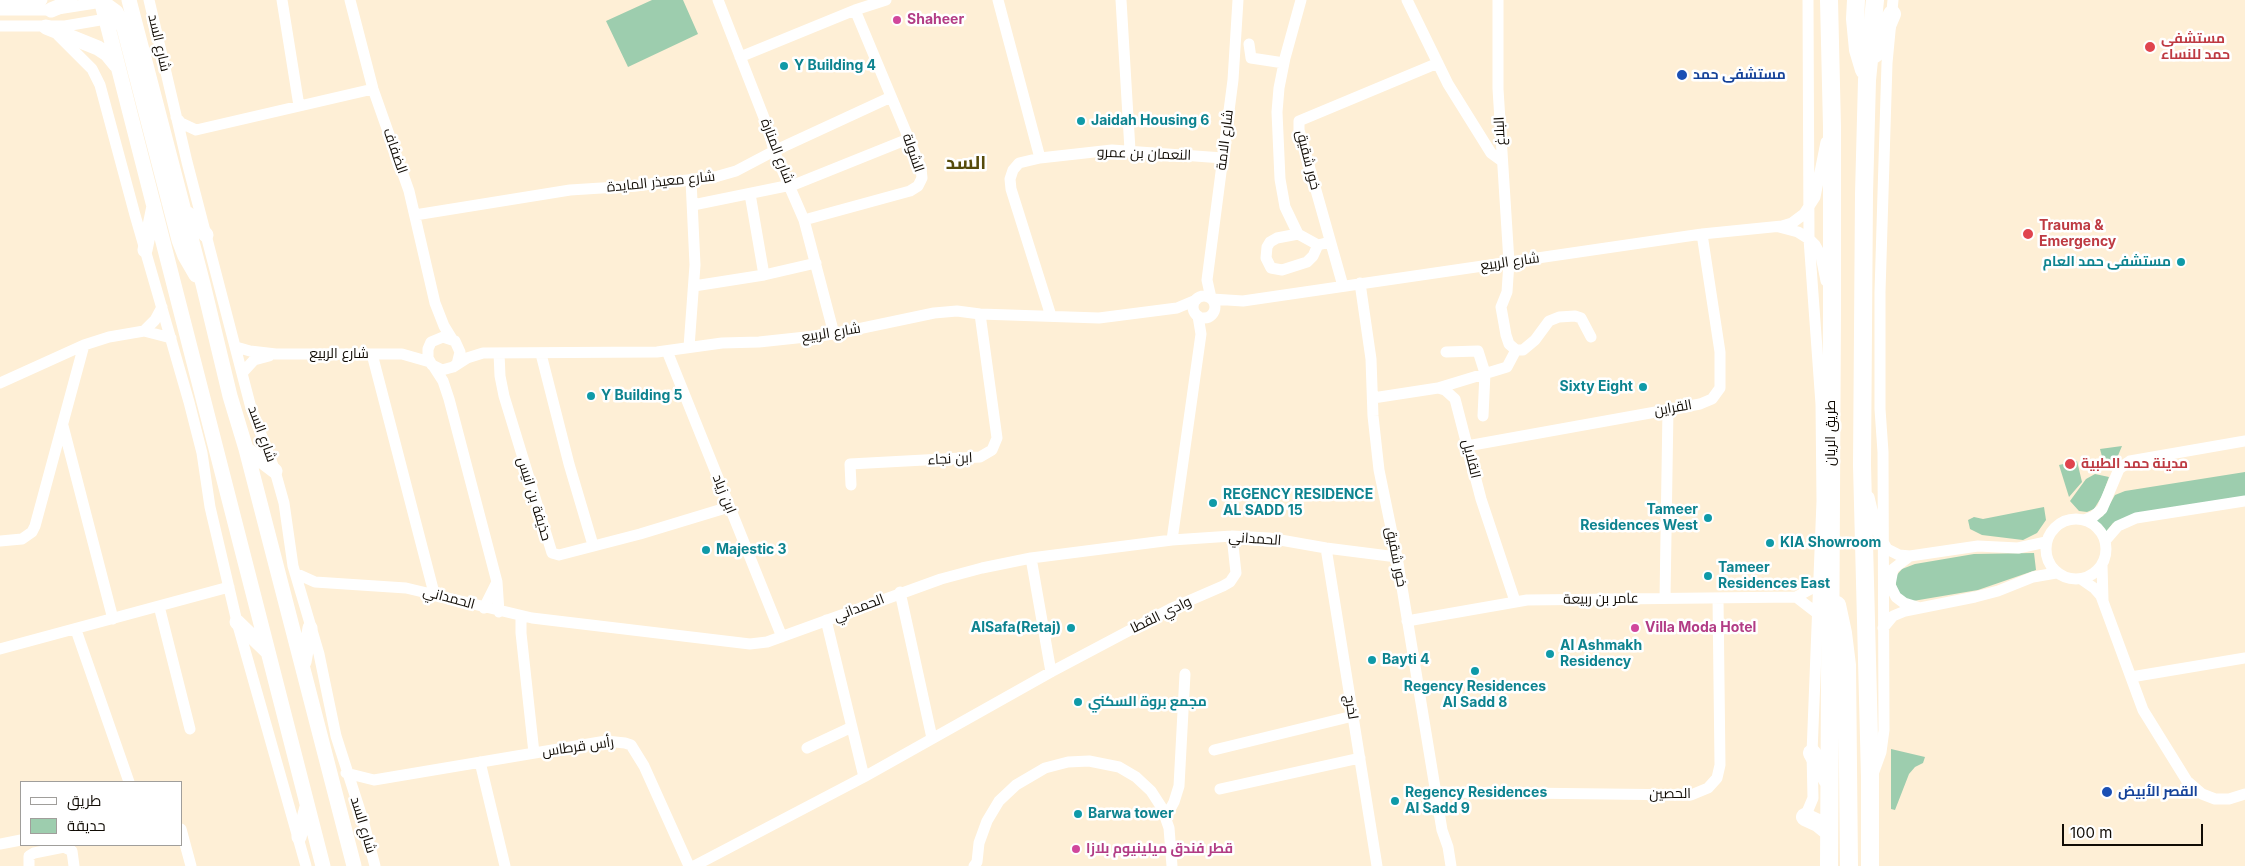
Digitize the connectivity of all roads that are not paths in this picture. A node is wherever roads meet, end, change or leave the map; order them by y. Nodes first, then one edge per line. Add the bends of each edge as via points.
1 (0, 0) edge
2 (70, 0) edge
3 (129, 0) edge
4 (149, 0) edge
5 (282, 0) edge
6 (350, 0) edge
7 (718, 0) edge
8 (886, 0) edge
9 (998, 0) edge
10 (1121, 0) edge
11 (1238, 0) edge
12 (1301, 0) edge
13 (1407, 0) edge
14 (1498, 0) edge
15 (1808, 0) edge
16 (1829, 0) edge
17 (1856, 0) edge
18 (1875, 0) edge
19 (102, 1) edge
20 (47, 5) edge
21 (1892, 7) edge
22 (0, 10) edge
23 (114, 10) edge
24 (855, 10) junction
25 (0, 26) edge
26 (46, 27) junction
27 (1249, 44) dead end
28 (740, 57) junction
29 (1284, 63) junction
30 (1438, 63) junction
31 (118, 68) junction
32 (1867, 80) junction
33 (373, 89) junction
34 (891, 96) junction
35 (298, 106) junction
36 (176, 117) junction
37 (1832, 127) junction
38 (908, 139) junction
39 (1130, 150) junction
40 (774, 151) junction
41 (1040, 158) junction
42 (1222, 158) junction
43 (1502, 161) junction
44 (691, 180) junction
45 (790, 185) junction
46 (750, 194) junction
47 (155, 205) junction
48 (693, 205) junction
49 (1809, 206) junction
50 (184, 209) junction
51 (415, 215) junction
52 (804, 220) junction
53 (1777, 227) junction
54 (1298, 234) junction
55 (1702, 234) junction
56 (206, 235) junction
57 (1810, 239) junction
58 (1330, 242) junction
59 (1318, 245) junction
60 (145, 250) junction
61 (1509, 262) junction
62 (816, 263) junction
63 (764, 275) junction
64 (1207, 280) junction
65 (203, 284) junction
66 (1360, 284) junction
67 (694, 286) junction
68 (1343, 286) junction
69 (1196, 299) junction
70 (1211, 299) junction
71 (1243, 301) junction
72 (435, 303) junction
73 (162, 307) junction
74 (1177, 308) junction
75 (1832, 312) junction
76 (980, 314) junction
77 (1212, 314) junction
78 (1196, 315) junction
79 (1051, 316) junction
80 (144, 331) junction
81 (834, 334) junction
82 (1201, 334) junction
83 (1591, 337) dead end
84 (171, 338) junction
85 (453, 340) junction
86 (432, 342) junction
87 (84, 345) junction
88 (236, 347) junction
89 (690, 347) junction
90 (1516, 350) junction
91 (667, 351) junction
92 (1446, 352) dead end
93 (483, 353) junction
94 (499, 353) junction
95 (276, 354) junction
96 (372, 354) junction
97 (402, 354) junction
98 (541, 354) junction
99 (431, 364) junction
100 (456, 364) junction
101 (243, 372) junction
102 (1485, 372) junction
103 (0, 383) edge
104 (1438, 388) junction
105 (1373, 398) junction
106 (1668, 409) junction
107 (1483, 416) dead end
108 (63, 425) junction
109 (2245, 441) edge
110 (1467, 446) junction
111 (246, 449) junction
112 (1862, 465) junction
113 (275, 472) junction
114 (851, 486) dead end
115 (2245, 501) edge
116 (729, 507) junction
117 (2084, 520) junction
118 (1232, 536) junction
119 (1172, 540) junction
120 (0, 541) edge
121 (2105, 541) junction
122 (2046, 542) junction
123 (593, 545) junction
124 (1884, 545) junction
125 (1326, 548) junction
126 (1397, 556) junction
127 (1910, 556) junction
128 (1030, 558) junction
129 (2102, 565) junction
130 (295, 573) junction
131 (2056, 573) junction
132 (2081, 579) junction
133 (497, 582) junction
134 (323, 583) junction
135 (1825, 585) junction
136 (229, 587) junction
137 (900, 592) junction
138 (434, 593) junction
139 (1796, 597) junction
140 (1665, 598) junction
141 (1718, 598) junction
142 (1515, 601) junction
143 (2103, 601) junction
144 (158, 606) junction
145 (304, 606) junction
146 (1917, 607) junction
147 (484, 608) junction
148 (499, 612) junction
149 (1818, 614) junction
150 (526, 617) junction
151 (113, 619) junction
152 (826, 620) junction
153 (1407, 621) junction
154 (238, 622) junction
155 (310, 628) junction
156 (1883, 628) junction
157 (76, 630) junction
158 (782, 637) junction
159 (0, 649) edge
160 (268, 652) junction
161 (2245, 658) edge
162 (303, 668) junction
163 (1051, 672) junction
164 (1186, 674) dead end
165 (2131, 677) junction
166 (1353, 716) junction
167 (852, 727) junction
168 (190, 729) dead end
169 (932, 738) junction
170 (807, 748) dead end
171 (1214, 750) dead end
172 (534, 753) junction
173 (1812, 754) junction
174 (1360, 758) junction
175 (480, 762) junction
176 (346, 773) junction
177 (864, 777) junction
178 (1870, 778) junction
179 (374, 780) junction
180 (128, 781) edge
181 (1829, 784) junction
182 (1220, 789) dead end
183 (1437, 792) junction
184 (354, 794) junction
185 (2245, 794) edge
186 (308, 804) junction
187 (1166, 817) junction
188 (1805, 817) joint
189 (1442, 830) junction
190 (182, 833) edge
191 (1829, 835) junction
192 (299, 837) junction
193 (20, 840) edge
194 (0, 844) edge
195 (1872, 861) edge
196 (977, 865) edge
197 (29, 866) edge
198 (74, 866) edge
199 (191, 866) edge
200 (306, 866) edge
201 (323, 866) edge
202 (354, 866) edge
203 (375, 866) edge
204 (505, 866) edge
205 (689, 866) edge
206 (694, 866) edge
207 (1172, 866) edge
208 (1377, 866) edge
209 (1444, 866) edge
210 (1451, 866) edge
211 (1816, 866) edge
212 (1829, 866) edge
213 (1849, 866) edge

1 - 20 street
2 - 20 main road via 65,4
3 - 50 main road, شارع السد
4 - 36 street, شارع السد
5 - 35 street
6 - 33 street, الضفاف
7 - 28 street, شارع المنارة
8 - 24 street
9 - 41 street
10 - 39 street
11 - 42 street, شارع الامة via 1233,80
12 - 29 street
13 - 30 street
14 - 43 street, البلاغ
15 - 49 street, طريق الريان
16 - 37 highway, طريق الريان
17 - 32 highway via 1858,50
18 - 32 highway
19 - 20 street
19 - 23 main road
20 - 22 street
21 - 32 highway
21 - 124 street via 1881,204 1880,409
23 - 26 street via 89,23
23 - 31 main road
23 - 65 main road via 124,28 179,240 189,264
24 - 28 street
24 - 34 street, الشولة
25 - 26 street
26 - 31 main road via 98,48
26 - 60 street via 70,44 96,76
27 - 29 street via 1250,58
28 - 40 street, شارع المنارة
29 - 54 street via 1278,112 1280,179 1285,207
30 - 43 street via 1490,153
30 - 58 street, خور شقيق via 1299,121
31 - 47 main road
32 - 112 highway
33 - 35 street
33 - 51 street, الضفاف
34 - 38 street, الشولة
34 - 40 street, شارع معيذر المايدة
35 - 36 street via 196,130
36 - 56 street, شارع السد
37 - 49 street, شارع الربيع via 1826,140 1818,187
37 - 75 highway, طريق الريان
38 - 45 street
38 - 52 street, الشولة via 922,173 921,182 914,189
39 - 41 street, النعمان بن عمرو
39 - 42 street, النعمان بن عمرو
40 - 44 street, شارع معيذر المايدة via 736,171
40 - 45 street, شارع المنارة
41 - 79 street, النعمان بن عمرو via 1019,163 1010,179
42 - 64 street, شارع الامة
43 - 61 street, البلاغ
44 - 48 street
44 - 51 street, شارع معيذر المايدة via 570,190
45 - 46 street
45 - 52 street, شارع المنارة
46 - 48 street
46 - 63 street
47 - 60 main road
47 - 160 main road
48 - 67 street
49 - 53 street, شارع الربيع via 1796,220
49 - 57 street, طريق الريان
50 - 56 main road
50 - 65 main road, شارع السد
51 - 72 street, الضفاف
52 - 62 street, شارع المنارة
53 - 55 street, شارع الربيع
53 - 57 street, شارع الربيع
54 - 59 street
54 - 59 street via 1270,242 1266,258 1271,268 1282,270 1306,262
55 - 61 street, شارع الربيع
55 - 106 street, القراين via 1719,338 1720,388 1707,402
56 - 88 street, شارع السد
57 - 75 street via 1821,256
57 - 135 street, طريق الريان via 1821,404
58 - 59 street
58 - 68 street, خور شقيق
60 - 73 street
61 - 66 street, شارع الربيع
61 - 90 street, البلاغ via 1507,292 1501,314 1508,340
62 - 63 street
62 - 81 street, شارع المنارة
63 - 67 street
64 - 69 street, شارع الامة
64 - 70 street, شارع الامة
65 - 111 main road, شارع السد
66 - 68 street, شارع الربيع
66 - 105 street, خور شقيق
67 - 89 street
68 - 71 street, شارع الربيع
69 - 70 street via 1202,296
69 - 74 street, شارع الربيع
69 - 78 street via 1193,307
70 - 71 street, شارع الربيع
70 - 77 street via 1215,306
71 - 77 street, شارع الربيع
72 - 85 street, الضفاف
72 - 86 street, الضفاف via 436,327
73 - 80 street
73 - 84 street
74 - 78 street, شارع الربيع
74 - 79 street, شارع الربيع via 1099,318
75 - 135 highway, طريق الريان
76 - 79 street, شارع الربيع
76 - 81 street, شارع الربيع via 934,313
76 - 114 street, ابن نجاء via 997,438 992,450 980,457 850,464
77 - 78 street via 1202,318
77 - 82 street
78 - 82 street
80 - 84 street
80 - 87 street
81 - 89 street, شارع الربيع
82 - 119 street
83 - 90 street via 1581,318 1559,317 1549,321 1523,350
84 - 136 street via 202,453 210,507
85 - 86 street via 443,337
85 - 93 street, شارع الربيع
85 - 100 street via 460,352
86 - 97 street, شارع الربيع
86 - 99 street via 427,354
87 - 103 street
87 - 108 street
88 - 95 street, شارع الربيع
88 - 101 street, شارع السد
89 - 91 street, شارع الربيع
90 - 102 street via 1507,367
91 - 98 street, شارع الربيع
91 - 116 street, ابن زياد
92 - 102 street via 1478,351
93 - 94 street, شارع الربيع
93 - 100 street, شارع الربيع
94 - 98 street, شارع الربيع
94 - 123 street, حذيفة بن انيس via 504,396 549,548 559,555
95 - 96 street, شارع الربيع
95 - 101 street, شارع الربيع via 254,360
96 - 97 street, شارع الربيع
96 - 138 street
97 - 99 street, شارع الربيع
98 - 123 street
99 - 100 street via 448,370
99 - 133 street via 443,381 449,399
101 - 113 street, شارع السد via 258,428
102 - 104 street
102 - 107 street
104 - 105 street
104 - 110 street, القلايل via 1455,399
105 - 126 street, خور شقيق via 1380,470
106 - 110 street, القراين
106 - 140 street
108 - 120 street via 32,532 22,539
108 - 151 street
109 - 117 street via 2126,462 2102,509
110 - 142 street, القلايل
111 - 113 main road
111 - 162 main road, شارع السد
112 - 124 street via 1877,531
112 - 178 highway
113 - 130 street, شارع السد via 284,503
115 - 121 street via 2136,518 2118,526
116 - 123 street, حذيفة بن انيس
116 - 158 street, ابن زياد
117 - 121 street via 2099,530
117 - 122 street via 2072,519 2061,523
118 - 119 street, الحمداني
118 - 125 street, الحمداني via 1269,538
118 - 163 street, وادي القطا via 1236,573 1230,582 1170,609
119 - 128 street, الحمداني
121 - 129 street
122 - 127 street via 2018,548 1972,546
122 - 131 street via 2047,559
124 - 127 street via 1893,553
124 - 156 street
125 - 126 street, الحمداني
125 - 166 street, لخرج
126 - 153 street, خور شقيق
127 - 146 street via 1893,569 1890,585 1896,598
128 - 137 street, الحمداني
128 - 163 street
129 - 132 street
129 - 143 street
130 - 134 street, الحمداني via 308,581
130 - 145 street, شارع السد
131 - 132 street via 2068,579
131 - 146 street via 2032,577 1975,597
132 - 143 street via 2094,588
133 - 147 street
133 - 148 street
134 - 138 street, الحمداني
134 - 145 street via 310,591
135 - 139 street, عامر بن ربيعة
135 - 149 street, طريق الريان
135 - 181 highway, طريق الريان
135 - 213 highway via 1840,617 1847,665
136 - 144 street
136 - 154 street
137 - 152 street, الحمداني
137 - 169 street
138 - 147 street, الحمداني
139 - 141 street, عامر بن ربيعة
139 - 149 street
140 - 141 street, عامر بن ربيعة
140 - 142 street, عامر بن ربيعة
141 - 183 street, الحصين via 1720,765 1717,778 1703,791 1690,795
142 - 153 street, عامر بن ربيعة
143 - 165 street
144 - 151 street
144 - 168 street
145 - 155 street, شارع السد
146 - 156 street via 1893,616
147 - 148 street, الحمداني
148 - 150 street, الحمداني
149 - 173 street, طريق الريان
150 - 158 street, الحمداني via 750,644
150 - 172 street via 522,642
151 - 157 street
152 - 158 street, الحمداني
152 - 167 street
153 - 183 street, خور شقيق
154 - 160 main road
154 - 192 street
155 - 162 main road
155 - 176 street, شارع السد
156 - 178 street via 1884,730 1879,757
157 - 159 street
157 - 180 street
160 - 186 main road
161 - 165 street
162 - 202 main road, شارع السد
163 - 169 street, وادي القطا
164 - 187 street via 1179,786
165 - 185 street via 2149,721 2191,785 2215,799
166 - 171 street
166 - 174 street, لخرج
167 - 170 street
167 - 177 street
169 - 177 street, وادي القطا
172 - 175 street, رأس قرطاس
172 - 205 street, رأس قرطاس via 606,741 631,746 644,766
173 - 181 highway
173 - 188 street, طريق الريان via 1812,798
174 - 182 street
174 - 208 street, لخرج
175 - 179 street, رأس قرطاس
175 - 204 street
176 - 179 street
176 - 184 street, شارع السد
177 - 206 street, وادي القطا
178 - 195 highway
179 - 184 street
181 - 191 highway, طريق الريان
183 - 189 street, خور شقيق
184 - 203 street, شارع السد
186 - 192 main road
186 - 201 main road
187 - 196 street via 1144,784 1119,767 1089,761 1056,764 1025,778 1000,801 983,832
187 - 207 street
188 - 191 highway via 1818,823
189 - 209 street, خور شقيق
189 - 210 street, خور شقيق
190 - 199 street
191 - 211 highway
191 - 212 highway, طريق الريان
192 - 200 street
193 - 194 street
197 - 198 street via 29,856 64,847 72,851

